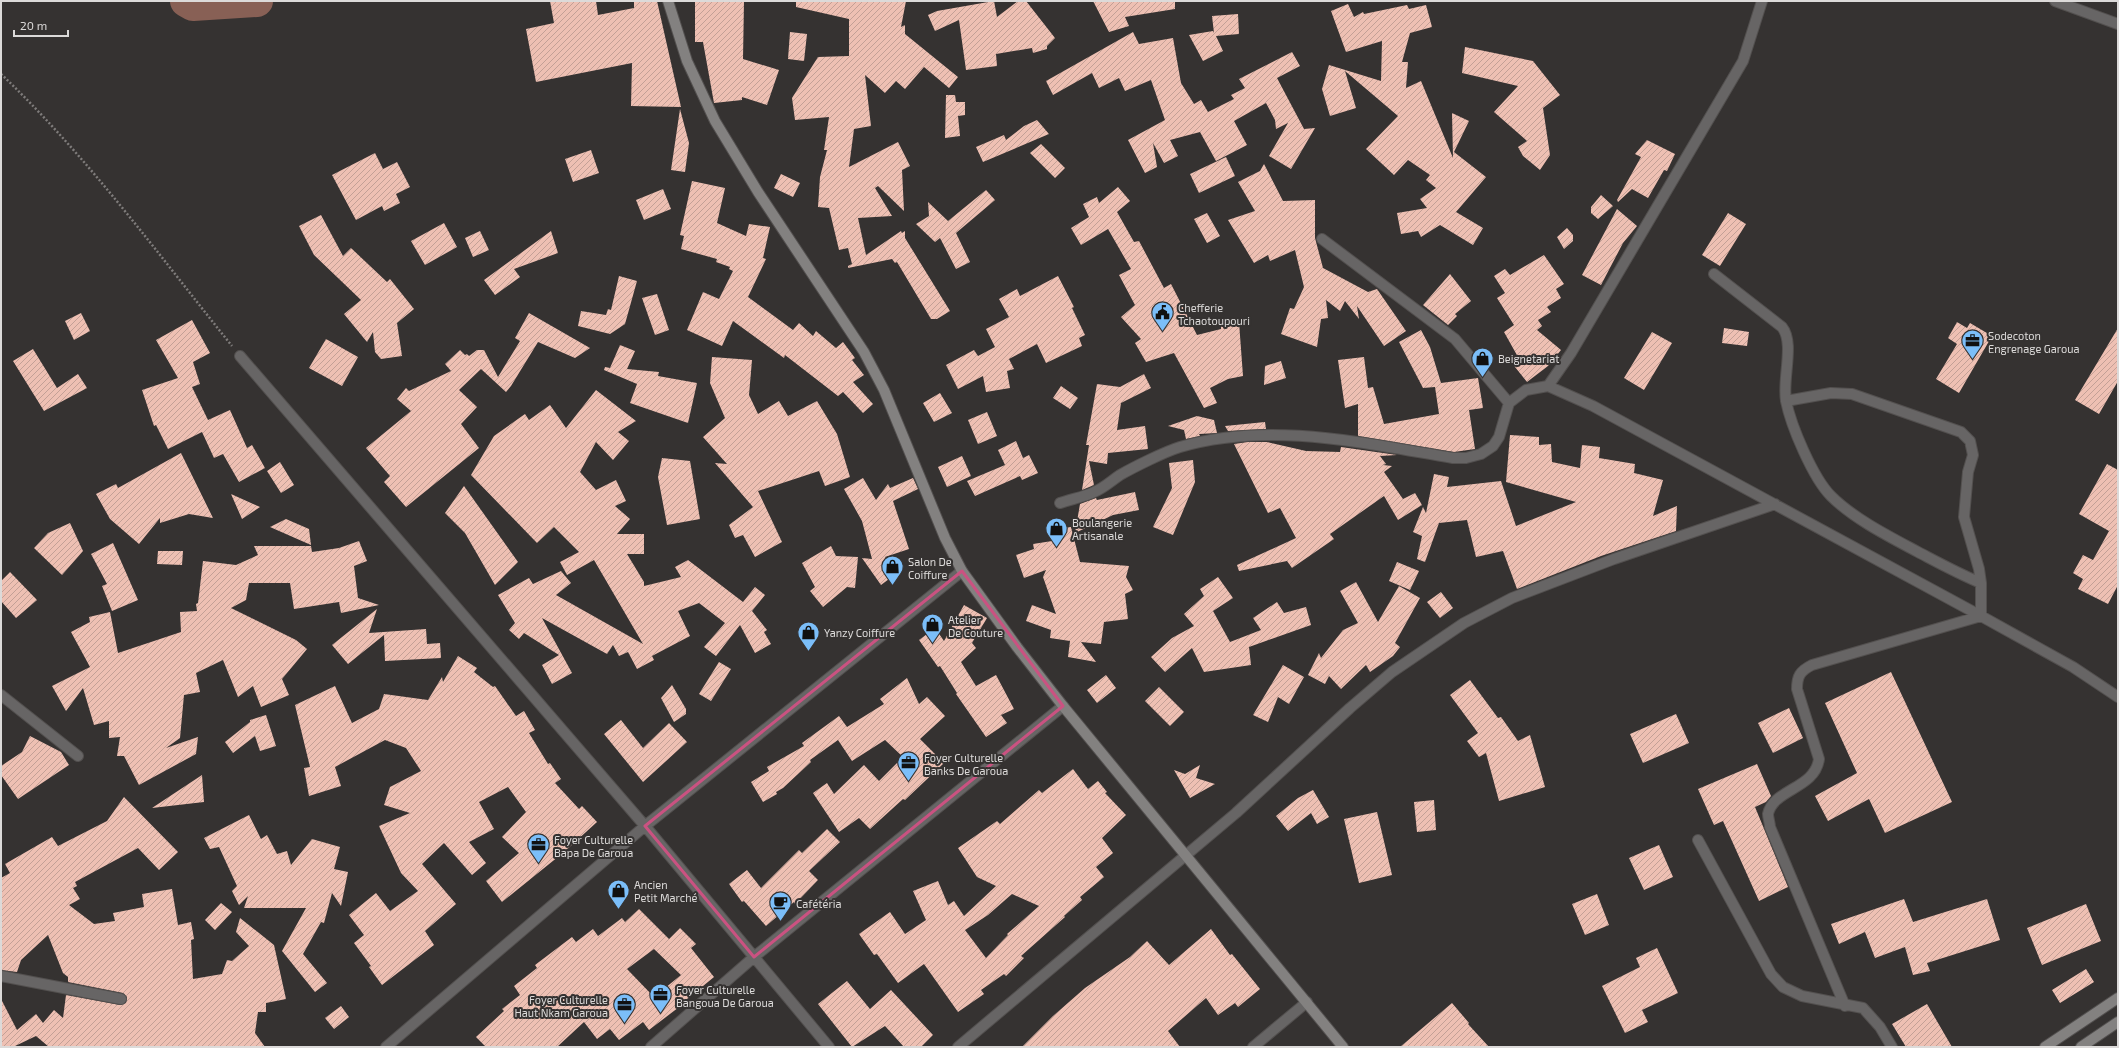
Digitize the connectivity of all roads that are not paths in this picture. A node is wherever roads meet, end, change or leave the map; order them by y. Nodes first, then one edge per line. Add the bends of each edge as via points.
1 (668, 1) edge
2 (1762, 1) edge
3 (2055, 1) edge
4 (2118, 24) edge
5 (1322, 239) dead end
6 (1714, 274) dead end
7 (240, 356) road end
8 (1548, 386) junction
9 (1786, 401) junction
10 (1508, 403) junction
11 (1060, 503) dead end
12 (1775, 504) junction
13 (962, 571) junction
14 (1981, 582) junction
15 (1981, 616) junction
16 (1, 695) edge
17 (2118, 697) edge
18 (1062, 706) junction
19 (78, 756) dead end
20 (644, 826) junction
21 (1698, 840) dead end
22 (1185, 854) junction
23 (754, 957) junction
24 (1, 976) edge
25 (2118, 998) edge
26 (121, 999) dead end
27 (1307, 1002) junction
28 (1845, 1006) junction
29 (2118, 1022) edge
30 (386, 1047) edge
31 (651, 1047) edge
32 (829, 1047) edge
33 (958, 1047) edge
34 (1253, 1047) edge
35 (1343, 1047) edge
36 (1892, 1047) edge
37 (2045, 1047) edge
38 (2081, 1047) edge

1 - 13 street via 687,61 715,120 758,192 864,352 884,390 945,538
2 - 8 street via 1743,61 1571,353
3 - 4 street
5 - 10 street via 1455,339
6 - 9 street via 1787,333 1789,341 1785,374
7 - 20 street
8 - 10 street via 1526,390
8 - 12 street via 1593,406
9 - 14 street via 1811,467 1832,497 1876,530
9 - 14 street via 1831,393 1852,394 1961,432 1970,441 1973,455 1968,472 1964,517
10 - 11 street via 1499,437 1493,446 1481,454 1466,458 1319,436 1240,436 1178,447 1120,475 1094,492
12 - 15 street
12 - 22 street via 1614,559 1512,598 1464,624 1392,672 1236,813
13 - 18 street
13 - 20 street
14 - 15 street
15 - 17 street via 2072,667
15 - 28 street via 1812,665 1802,670 1797,679 1797,689 1819,759 1818,769 1812,777 1774,804 1768,815 1770,827
16 - 19 street
18 - 22 street
18 - 23 street
20 - 23 street
20 - 30 street
21 - 28 street via 1771,974 1783,987 1802,996
22 - 27 street
22 - 33 street
23 - 31 street
23 - 32 street
24 - 26 street
25 - 37 street
27 - 34 street
27 - 35 street
28 - 36 street via 1859,1007 1865,1011 1882,1030
29 - 38 street

